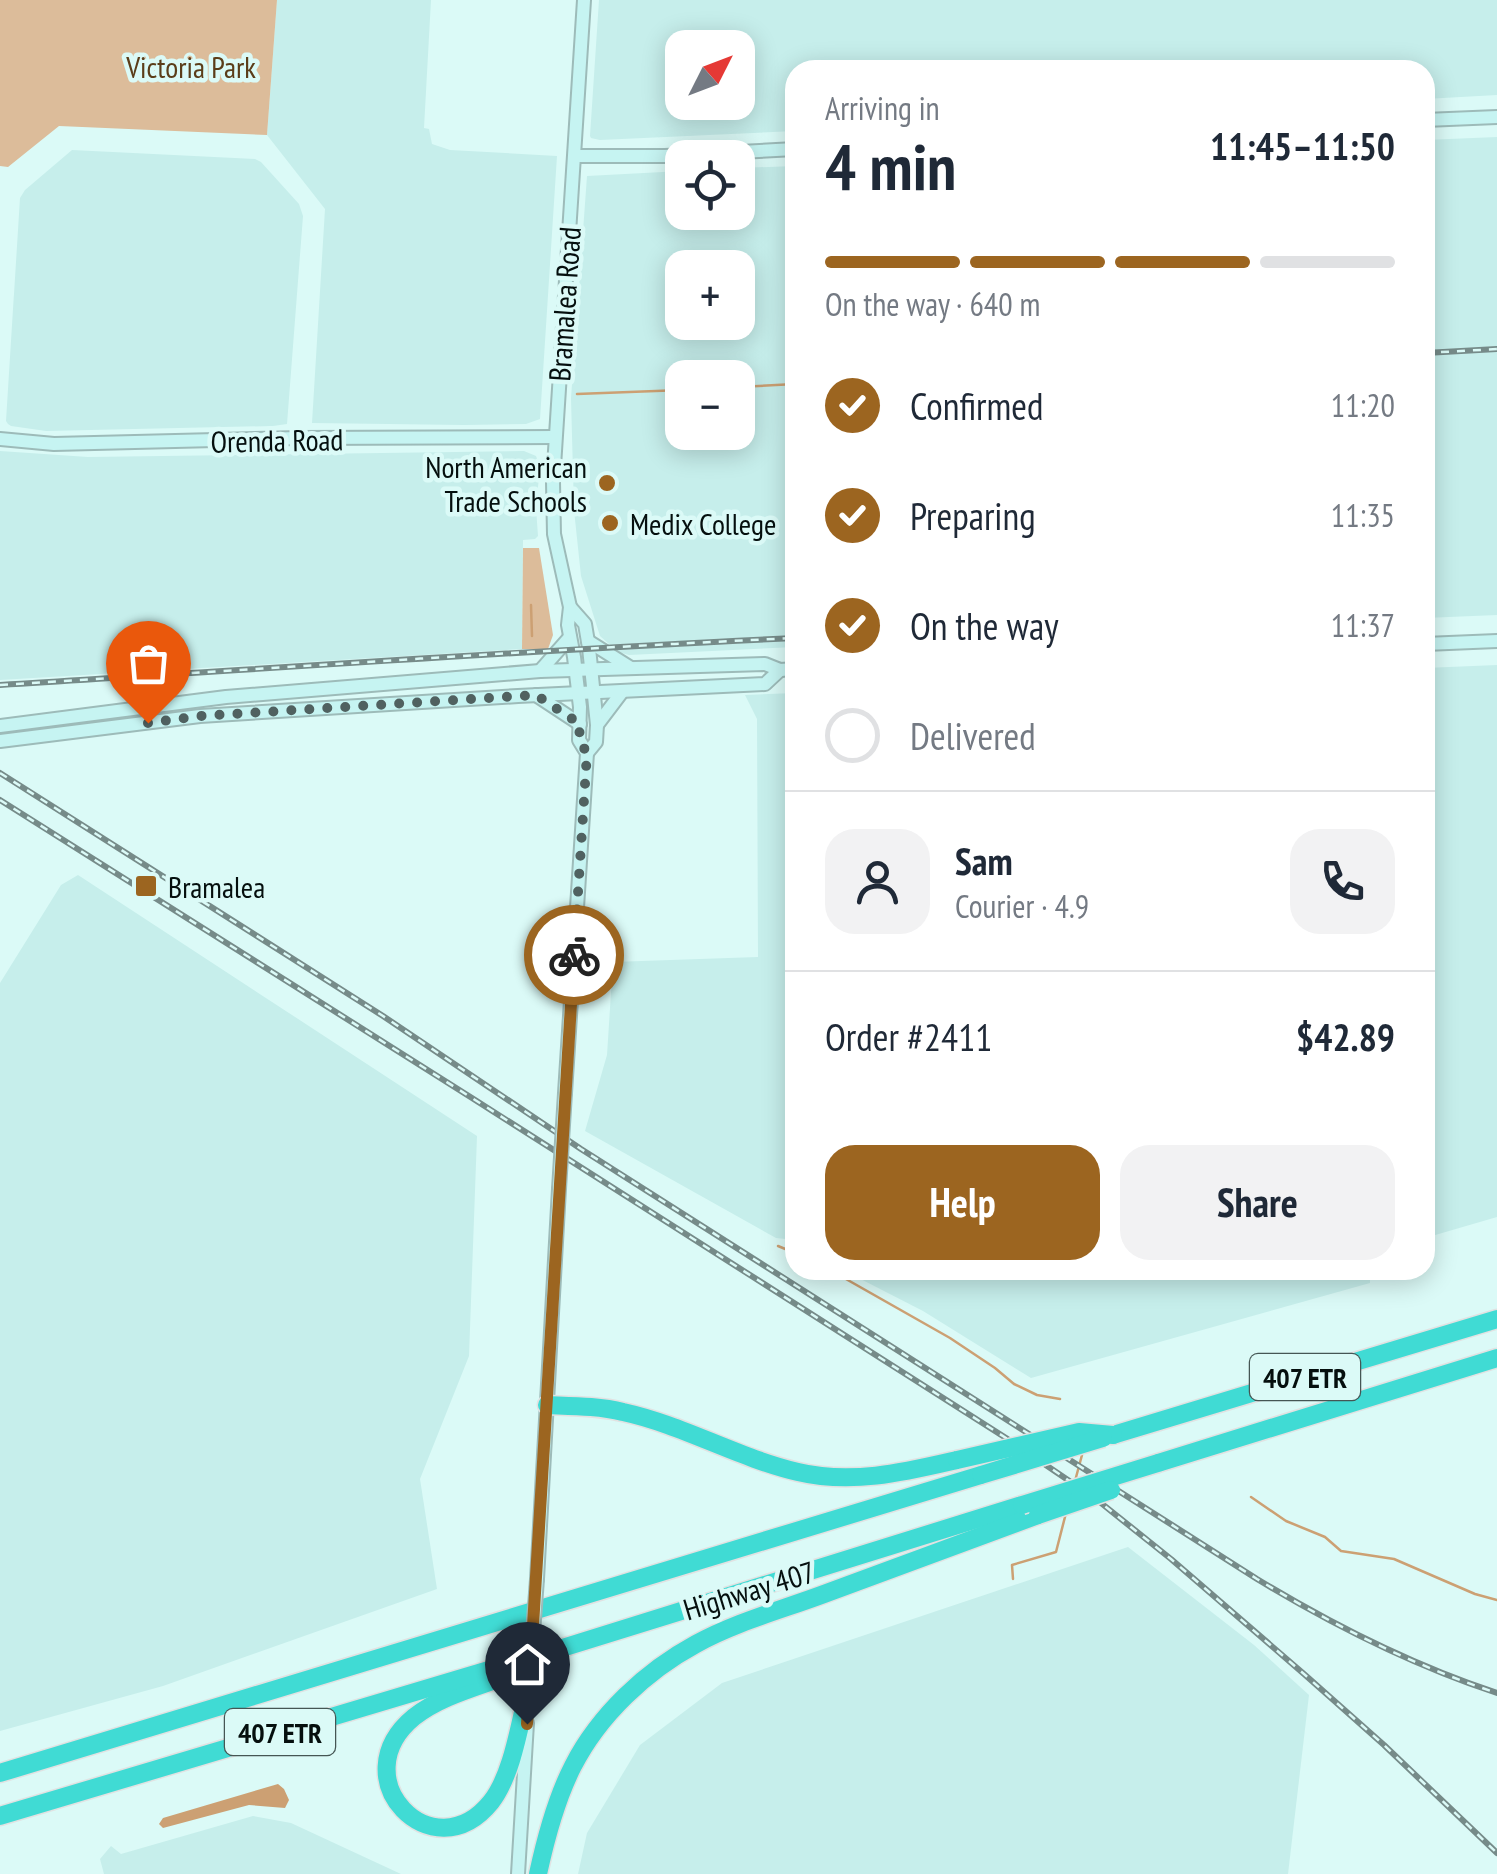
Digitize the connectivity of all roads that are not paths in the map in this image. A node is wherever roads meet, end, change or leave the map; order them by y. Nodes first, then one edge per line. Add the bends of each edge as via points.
1 (584, 0) edge
2 (1497, 117) edge
3 (1435, 120) edge
4 (785, 150) edge
5 (575, 156) junction
6 (0, 438) edge
7 (555, 438) junction
8 (570, 607) junction
9 (570, 637) junction
10 (588, 641) junction
11 (1497, 641) edge
12 (1435, 644) edge
13 (633, 670) junction
14 (780, 670) junction
15 (785, 670) edge
16 (540, 671) junction
17 (576, 671) junction
18 (592, 671) junction
19 (594, 692) junction
20 (622, 692) junction
21 (578, 693) junction
22 (536, 695) junction
23 (198, 700) junction
24 (200, 716) junction
25 (580, 724) junction
26 (597, 725) junction
27 (0, 726) edge
28 (0, 741) edge
29 (587, 753) junction
30 (1497, 1319) edge
31 (1497, 1358) edge
32 (546, 1404) junction
33 (1113, 1434) junction
34 (1030, 1510) junction
35 (559, 1649) junction
36 (530, 1686) junction
37 (0, 1774) edge
38 (0, 1816) edge
39 (518, 1874) edge
40 (538, 1874) edge

1 - 5 main road, Bramalea Road
2 - 3 main road
4 - 5 main road
5 - 7 main road, Bramalea Road
6 - 7 main road, Orenda Road via 54,444
7 - 8 main road, Bramalea Road via 554,534
8 - 9 main road, Bramalea Road
8 - 10 main road, Bramalea Road via 585,624
9 - 16 main road
9 - 17 main road, Bramalea Road
10 - 13 main road
10 - 18 main road, Bramalea Road
11 - 12 main road
13 - 14 main road via 765,664
13 - 18 main road
14 - 15 main road
14 - 20 main road via 766,684
16 - 17 main road
16 - 23 main road
17 - 18 main road
17 - 21 main road, Bramalea Road
18 - 19 main road, Bramalea Road
19 - 20 main road
19 - 21 main road
19 - 26 main road, Bramalea Road
20 - 26 main road
21 - 22 main road
21 - 25 main road, Bramalea Road
22 - 24 main road
22 - 25 main road
23 - 24 main road
23 - 27 main road
24 - 28 main road
25 - 29 main road, Bramalea Road
26 - 29 main road, Bramalea Road
29 - 32 main road, Bramalea Road, bridge
30 - 33 highway, Highway 407 / 407 ETR
31 - 34 highway, Highway 407 / 407 ETR, bridge
32 - 33 highway, bridge via 620,1411 800,1473 856,1478 1079,1432
32 - 36 main road, Bramalea Road, bridge
33 - 37 highway, Highway 407 / 407 ETR, bridge
34 - 35 highway, Highway 407 / 407 ETR
34 - 40 highway via 750,1620 662,1666 626,1696 575,1762
35 - 36 highway via 544,1664 439,1702 410,1721 387,1762 389,1791 400,1808 441,1828 482,1812 502,1784
35 - 38 highway, Highway 407 / 407 ETR
36 - 39 main road, Bramalea Road

